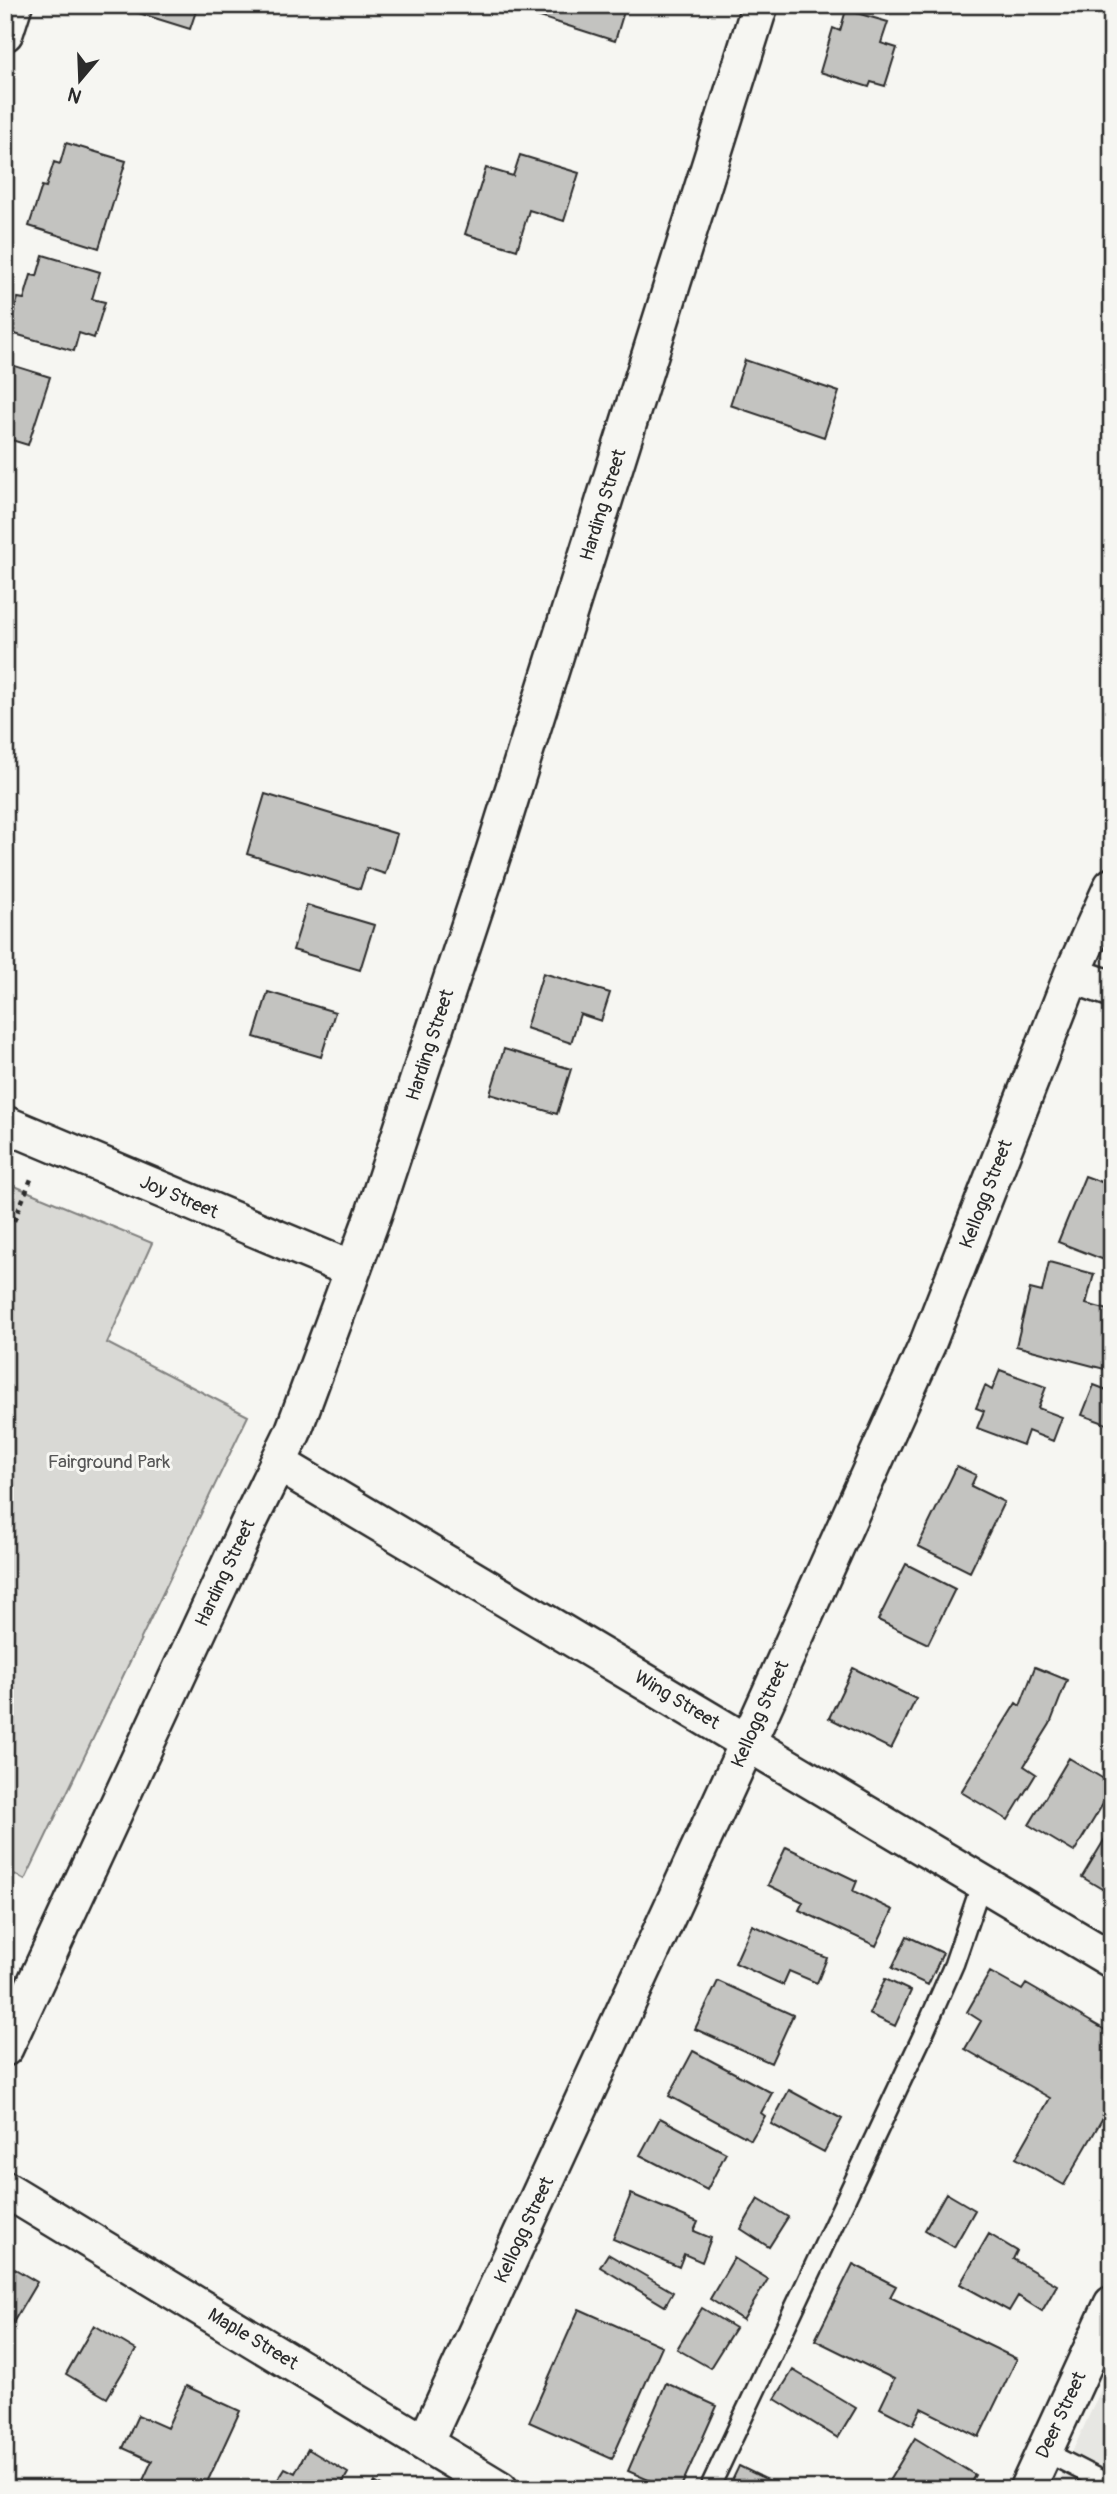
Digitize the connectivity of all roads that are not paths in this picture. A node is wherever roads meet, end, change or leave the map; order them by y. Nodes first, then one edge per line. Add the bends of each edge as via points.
1 (14, 5) edge
2 (760, 5) edge
3 (5, 33) edge
4 (1112, 886) edge
5 (1072, 975) junction
6 (1112, 989) edge
7 (5, 1124) edge
8 (353, 1270) junction
9 (278, 1463) junction
10 (748, 1742) junction
11 (982, 1882) junction
12 (1112, 1960) edge
13 (5, 2048) edge
14 (5, 2189) edge
15 (1112, 2304) edge
16 (425, 2443) junction
17 (1044, 2451) junction
18 (1112, 2486) edge
19 (500, 2489) edge
20 (709, 2489) edge
21 (1027, 2489) edge

1 - 3 street
2 - 8 street, Harding Street via 494,851
4 - 5 street, Kellogg Street
5 - 6 street
5 - 10 street, Kellogg Street via 927,1345
7 - 8 street, Joy Street
8 - 9 street, Harding Street
9 - 10 street, Wing Street
9 - 13 street, Harding Street
10 - 11 street, Wing Street
10 - 16 street, Kellogg Street
11 - 12 street, Wing Street
11 - 20 lane via 954,1964 922,2036
14 - 16 street, Maple Street
15 - 17 street, Deer Street
16 - 19 street, Maple Street
17 - 18 lane
17 - 21 street, Deer Street

